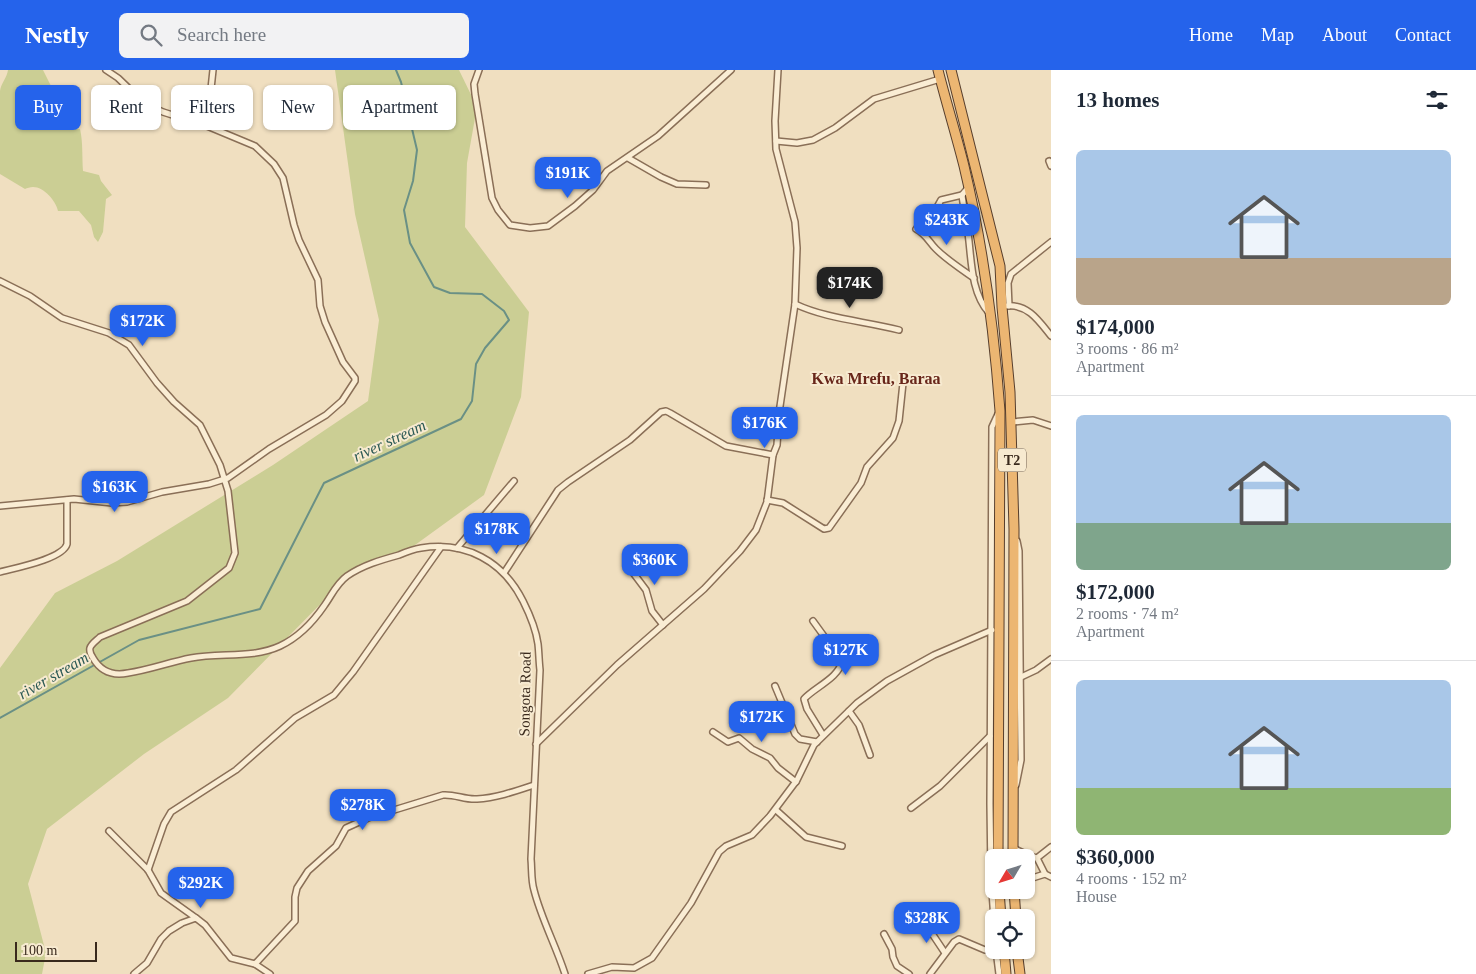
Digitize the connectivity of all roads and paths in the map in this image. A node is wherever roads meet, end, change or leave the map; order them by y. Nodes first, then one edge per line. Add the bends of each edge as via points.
1 (106, 70) edge
2 (213, 70) edge
3 (479, 70) edge
4 (778, 70) edge
5 (951, 70) edge
6 (730, 71) edge
7 (939, 75) edge
8 (212, 85) edge
9 (171, 114) edge
10 (217, 130) edge
11 (776, 142) junction
12 (628, 158) junction
13 (706, 185) dead end
14 (965, 191) junction
15 (936, 209) dead end
16 (916, 230) dead end
17 (1051, 242) edge
18 (974, 278) junction
19 (0, 281) edge
20 (795, 304) junction
21 (1006, 307) junction
22 (990, 313) junction
23 (899, 330) dead end
24 (1051, 336) edge
25 (902, 383) dead end
26 (1000, 411) junction
27 (1012, 422) junction
28 (1051, 426) edge
29 (773, 456) junction
30 (224, 479) junction
31 (514, 481) dead end
32 (998, 487) junction
33 (1013, 488) junction
34 (67, 500) junction
35 (767, 500) junction
36 (0, 506) edge
37 (999, 528) junction
38 (1014, 530) junction
39 (441, 547) junction
40 (457, 548) junction
41 (632, 554) dead end
42 (0, 572) edge
43 (504, 573) junction
44 (813, 621) dead end
45 (663, 625) junction
46 (992, 630) junction
47 (1051, 659) edge
48 (1019, 678) junction
49 (775, 686) dead end
50 (848, 711) junction
51 (713, 732) dead end
52 (824, 735) junction
53 (990, 736) junction
54 (817, 742) junction
55 (536, 745) junction
56 (870, 755) dead end
57 (796, 782) junction
58 (534, 785) junction
59 (1014, 795) junction
60 (912, 808) dead end
61 (776, 810) junction
62 (109, 831) dead end
63 (842, 846) dead end
64 (1051, 847) edge
65 (998, 849) edge
66 (1013, 849) edge
67 (1035, 857) edge
68 (1038, 858) junction
69 (148, 870) junction
70 (1045, 874) junction
71 (1035, 877) edge
72 (1051, 877) edge
73 (993, 909) edge
74 (196, 918) junction
75 (924, 926) dead end
76 (884, 934) dead end
77 (985, 950) edge
78 (945, 954) junction
79 (997, 959) edge
80 (1005, 959) edge
81 (1018, 959) edge
82 (255, 964) junction
83 (134, 974) edge
84 (270, 974) edge
85 (565, 974) edge
86 (588, 974) edge
87 (909, 974) edge
88 (930, 974) edge
89 (999, 974) edge
90 (1006, 974) edge
91 (1020, 974) edge

1 - 9 street via 140,100
2 - 8 street
3 - 12 street via 474,84 488,182 498,210 510,225 548,226 593,190 607,172
4 - 11 street
5 - 21 highway, T2 via 1000,266
6 - 12 street via 658,136
7 - 11 street via 874,99 813,140
7 - 14 highway, T2
10 - 30 street via 255,146 270,158 278,170 294,225 318,280 325,322 343,362 355,379 342,401 326,415
11 - 20 street via 797,233
12 - 13 street via 677,184
14 - 15 street via 941,200
14 - 18 street
14 - 22 highway, T2 via 978,237
16 - 18 street
17 - 21 street via 1012,274
18 - 22 street via 981,303
19 - 30 street via 62,318 109,333 129,345 163,389 200,425
20 - 23 street via 812,312
20 - 29 street
21 - 24 street via 1018,306 1030,312
21 - 27 highway, T2
22 - 26 highway, T2
25 - 35 street via 899,421 893,438 869,466 861,484 829,528 824,529 783,503
26 - 32 highway, T2
26 - 46 street via 992,427
27 - 28 street via 1033,420
27 - 33 highway, T2
29 - 35 street
29 - 43 street via 726,446 670,413 661,412 630,440 558,490
30 - 34 street via 127,502
30 - 39 street, Songota Road via 235,553 230,568 187,602 100,637 89,651 96,664 108,672 118,674 192,657 236,655 280,646 309,625 339,582 350,574 372,563 420,548
31 - 40 street
32 - 33 highway
32 - 37 highway, T2
33 - 38 highway, T2
34 - 36 street
34 - 42 street via 67,544 64,550
35 - 45 street via 756,530 740,551
37 - 38 highway
37 - 65 highway, T2
38 - 48 street via 1019,551
38 - 59 highway, T2
39 - 40 street, Songota Road
39 - 69 street via 334,695 295,718 236,770 171,812
40 - 43 street, Songota Road via 475,553
41 - 45 street via 634,574 646,590 652,611
43 - 55 street, Songota Road via 528,610 538,642 540,670
44 - 52 street via 842,661 833,675 804,701
45 - 55 street via 617,665
46 - 50 street via 934,655 887,682
46 - 53 street
47 - 48 street
48 - 59 street via 1021,760
49 - 54 street via 795,734 800,739
50 - 52 street
50 - 56 street via 859,725
51 - 57 street via 728,742 739,738 770,758
52 - 54 street
53 - 60 street via 940,786
53 - 73 street
54 - 57 street
55 - 58 street, Songota Road
57 - 61 street
58 - 82 street via 478,799 451,794 348,826 336,846 308,871 297,888 294,922
58 - 85 street, Songota Road via 533,887
59 - 66 highway, T2
61 - 63 street via 806,837
61 - 86 street via 752,835 719,852 691,903 652,958 634,968 612,967
62 - 69 street
64 - 68 street
67 - 68 street
68 - 70 street
69 - 74 street via 161,893
70 - 71 street
70 - 72 street
74 - 82 street via 232,958
74 - 83 street via 182,923 166,935
75 - 78 street
76 - 87 street via 897,966
77 - 78 street via 959,939
78 - 88 street
79 - 89 street
80 - 90 highway
81 - 91 highway
82 - 84 street

